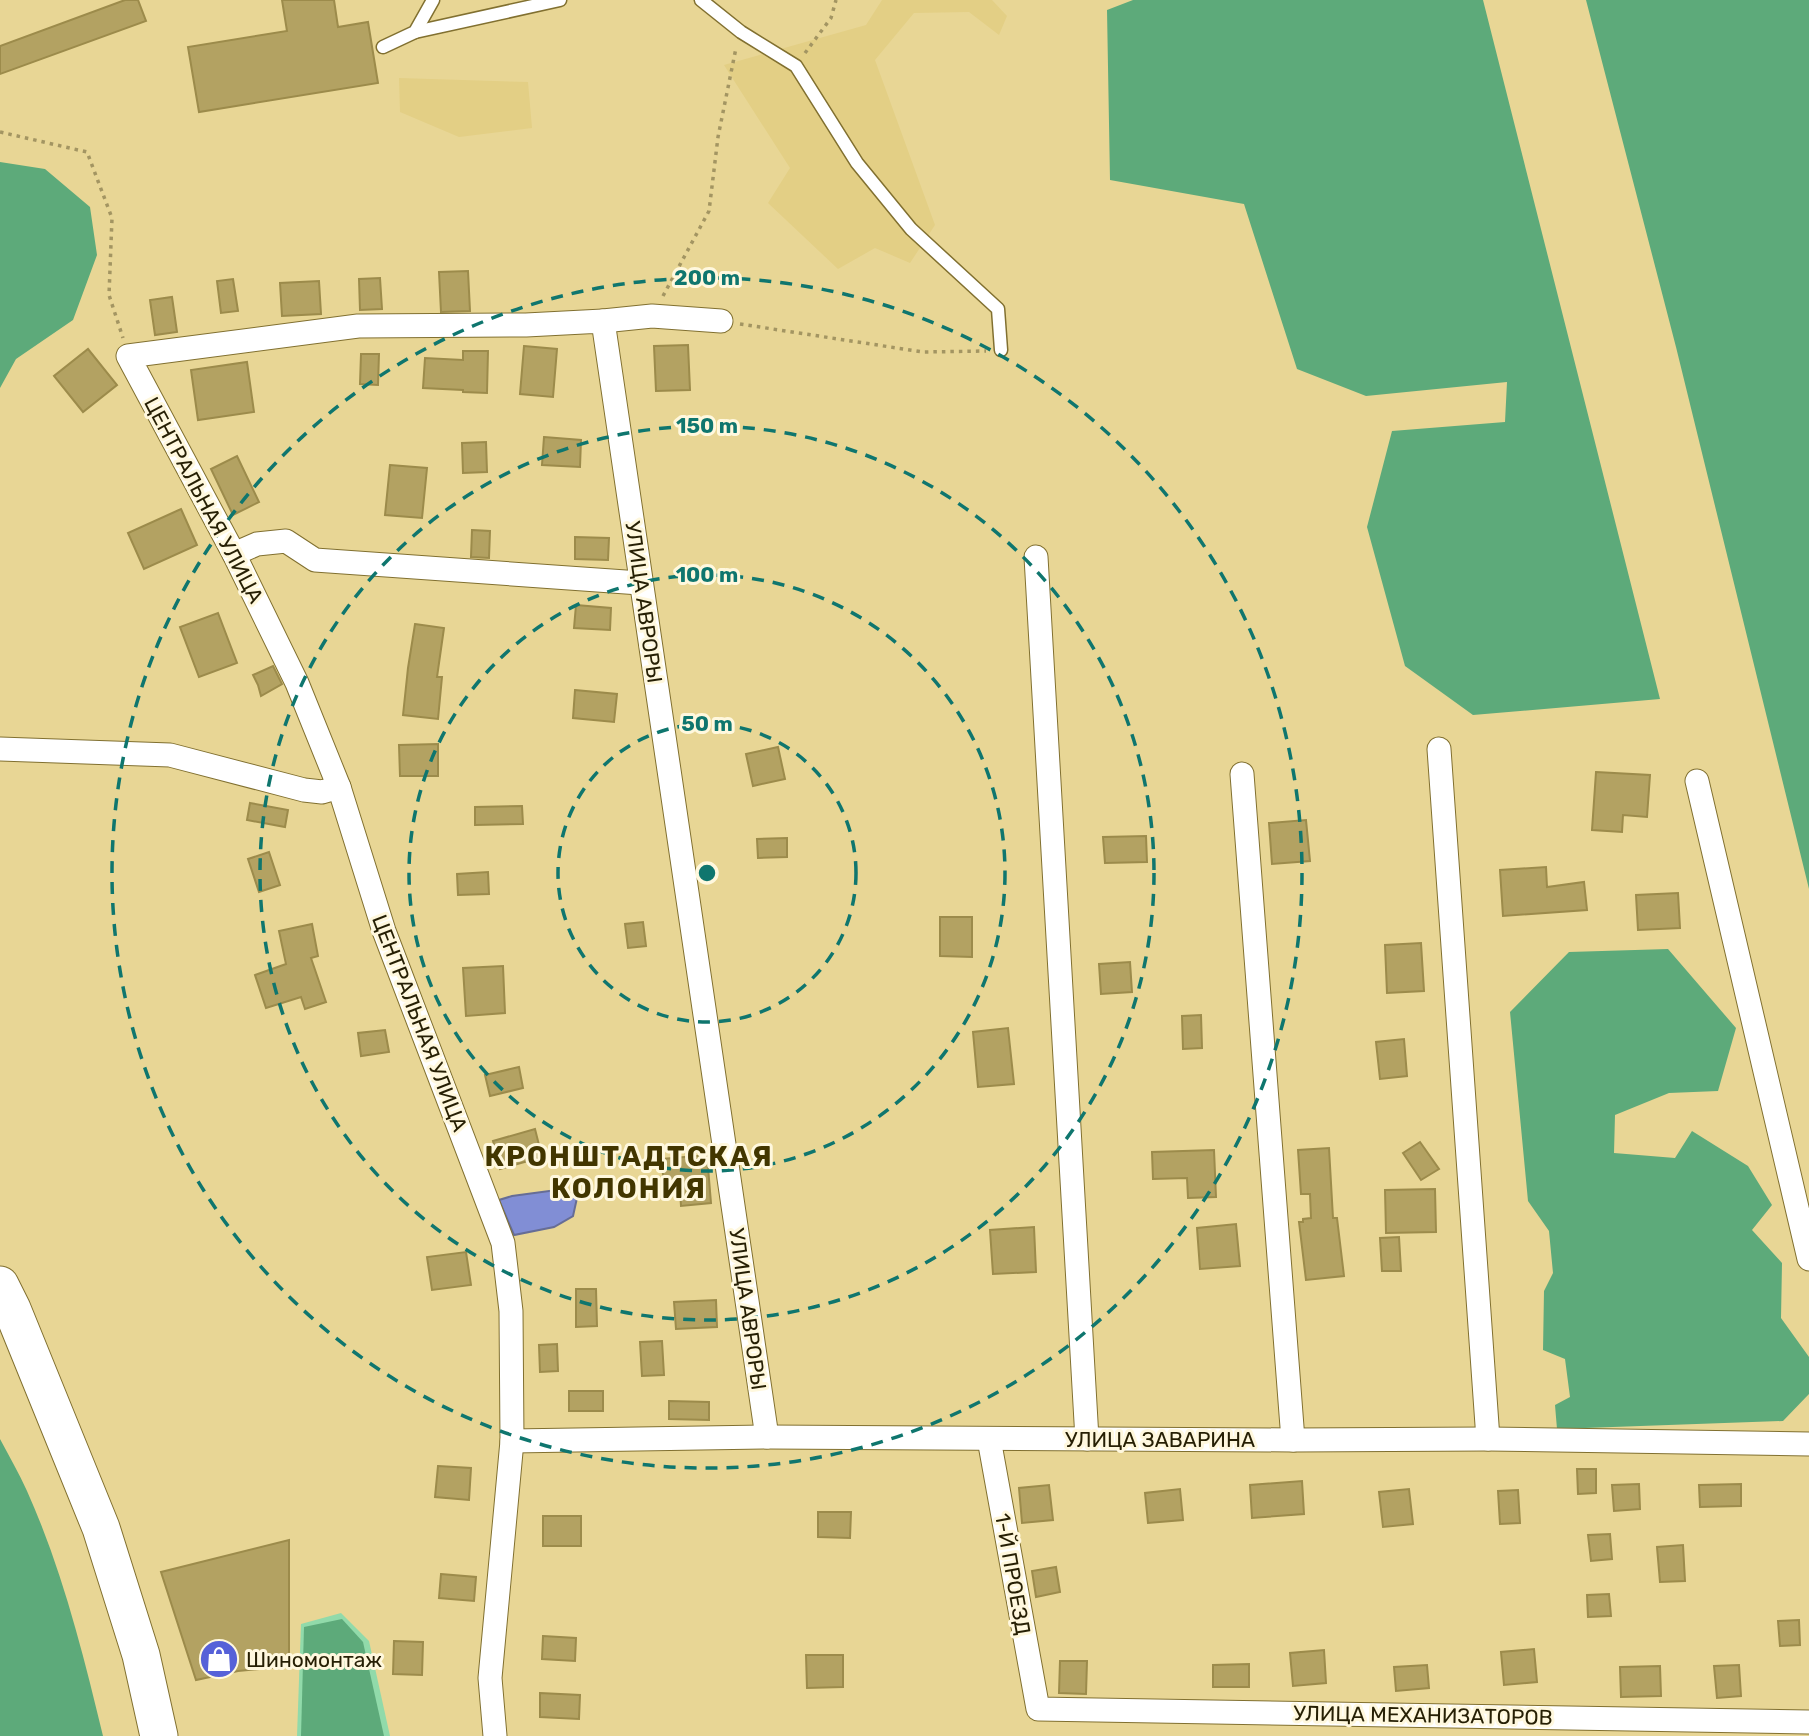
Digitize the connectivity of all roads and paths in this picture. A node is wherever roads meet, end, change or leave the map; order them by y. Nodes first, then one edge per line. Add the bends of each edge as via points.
1 (433, 0) edge
2 (560, 0) edge
3 (701, 0) edge
4 (836, 0) edge
5 (415, 32) junction
6 (741, 33) junction
7 (383, 47) dead end
8 (796, 66) junction
9 (0, 132) edge
10 (652, 316) junction
11 (603, 321) junction
12 (721, 321) joint
13 (1001, 350) joint
14 (128, 356) junction
15 (234, 554) junction
16 (1036, 557) dead end
17 (640, 583) junction
18 (1439, 749) dead end
19 (0, 750) edge
20 (1242, 774) dead end
21 (1697, 781) dead end
22 (339, 787) junction
23 (1809, 1259) edge
24 (0, 1285) edge
25 (767, 1437) junction
26 (989, 1439) junction
27 (1087, 1439) junction
28 (1488, 1439) junction
29 (1293, 1440) junction
30 (512, 1441) junction
31 (1809, 1444) edge
32 (1038, 1710) joint
33 (1809, 1722) edge
34 (159, 1736) edge
35 (495, 1736) edge

1 - 5 lane
2 - 5 lane
3 - 6 lane
4 - 8 path via 831,18
5 - 7 lane
6 - 8 lane
6 - 10 path via 718,137 709,211
8 - 13 lane via 857,163 911,229 998,309
9 - 14 path via 88,152 112,218 109,295
10 - 11 street
10 - 12 street
11 - 14 street via 358,326
11 - 17 street, УЛИЦА АВРОРЫ
12 - 13 path via 923,352
14 - 15 street, ЦЕНТРАЛЬНАЯ УЛИЦА
15 - 17 street via 257,544 286,541 315,559
15 - 22 street, ЦЕНТРАЛЬНАЯ УЛИЦА via 298,683
16 - 27 street
17 - 25 street, УЛИЦА АВРОРЫ
18 - 28 street
19 - 22 street via 170,755 304,790 322,792
20 - 29 street
21 - 23 street
22 - 30 street, ЦЕНТРАЛЬНАЯ УЛИЦА via 384,931 503,1243 511,1311
24 - 34 main road via 101,1528 141,1655
25 - 26 street, УЛИЦА ЗАВАРИНА
25 - 30 street, УЛИЦА ЗАВАРИНА
26 - 27 street, УЛИЦА ЗАВАРИНА
26 - 32 street, 1-Й ПРОЕЗД
27 - 29 street, УЛИЦА ЗАВАРИНА
28 - 29 street, УЛИЦА ЗАВАРИНА
28 - 31 street, УЛИЦА ЗАВАРИНА
30 - 35 street, ЦЕНТРАЛЬНАЯ УЛИЦА via 489,1678
32 - 33 street, УЛИЦА МЕХАНИЗАТОРОВ

